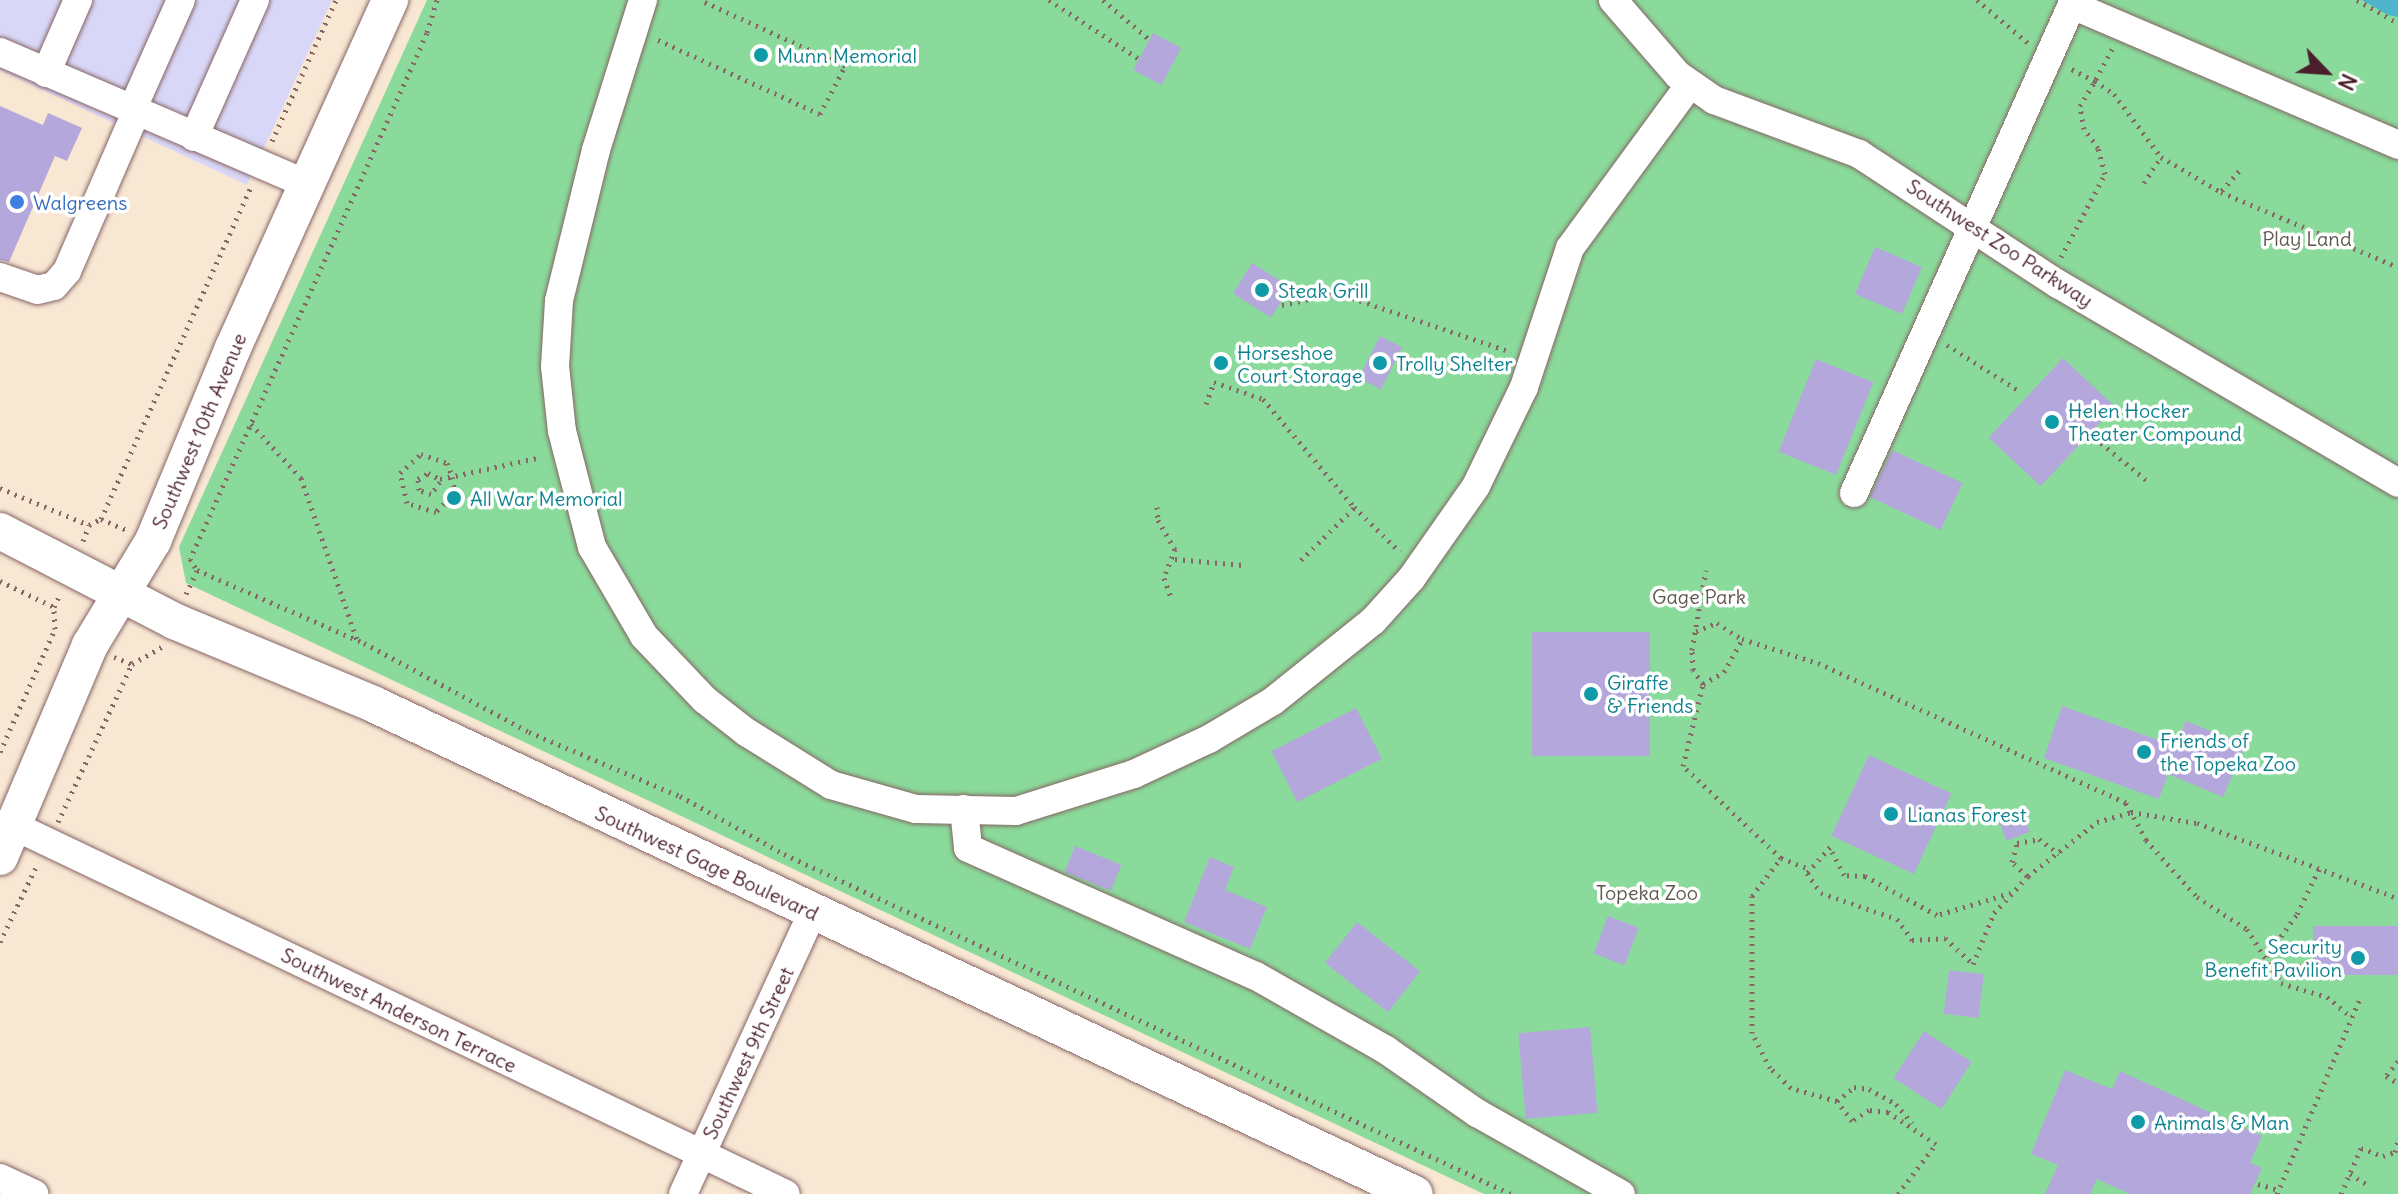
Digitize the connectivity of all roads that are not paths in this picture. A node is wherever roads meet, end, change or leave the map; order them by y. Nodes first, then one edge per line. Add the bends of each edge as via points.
1 (78, 0) edge
2 (181, 0) edge
3 (255, 0) edge
4 (390, 0) edge
5 (1613, 0) edge
6 (638, 2) edge
7 (2073, 2) edge
8 (0, 52) edge
9 (46, 73) junction
10 (1690, 84) junction
11 (134, 111) junction
12 (194, 137) junction
13 (2398, 145) edge
14 (307, 184) junction
15 (1969, 227) junction
16 (0, 277) edge
17 (2398, 483) edge
18 (1854, 493) dead end
19 (0, 531) edge
20 (123, 593) junction
21 (964, 809) junction
22 (6, 841) edge
23 (813, 912) junction
24 (701, 1155) junction
25 (0, 1178) edge
26 (34, 1194) edge
27 (683, 1194) edge
28 (786, 1194) edge
29 (1415, 1194) edge
30 (1621, 1194) edge

1 - 9 street
2 - 11 street
3 - 12 street
4 - 14 main road, Southwest 10th Avenue
5 - 10 street, Southwest Zoo Parkway
6 - 21 street via 559,301 555,366 562,431 592,547 644,636 705,700 746,732 831,785 916,809
7 - 13 street
7 - 15 street
8 - 9 street
9 - 11 street
10 - 15 street, Southwest Zoo Parkway via 1734,110 1859,154
10 - 21 street via 1596,205 1570,248 1524,387 1476,486 1411,579 1373,621 1273,701 1172,758 1016,811
11 - 12 street
11 - 16 street via 60,278 37,290
12 - 14 street
14 - 20 main road, Southwest 10th Avenue via 153,541
15 - 17 street, Southwest Zoo Parkway
15 - 18 street
19 - 20 main road, Southwest Gage Boulevard
20 - 22 main road, Southwest 10th Avenue via 90,645
20 - 23 main road, Southwest Gage Boulevard via 256,657 373,704
21 - 30 street via 968,848 1256,976 1386,1050 1477,1113
22 - 24 street, Southwest Anderson Terrace via 48,842
23 - 24 street, Southwest 9th Street
23 - 29 main road, Southwest Gage Boulevard
24 - 27 street, Southwest 9th Street
24 - 28 street, Southwest Anderson Terrace
25 - 26 street

